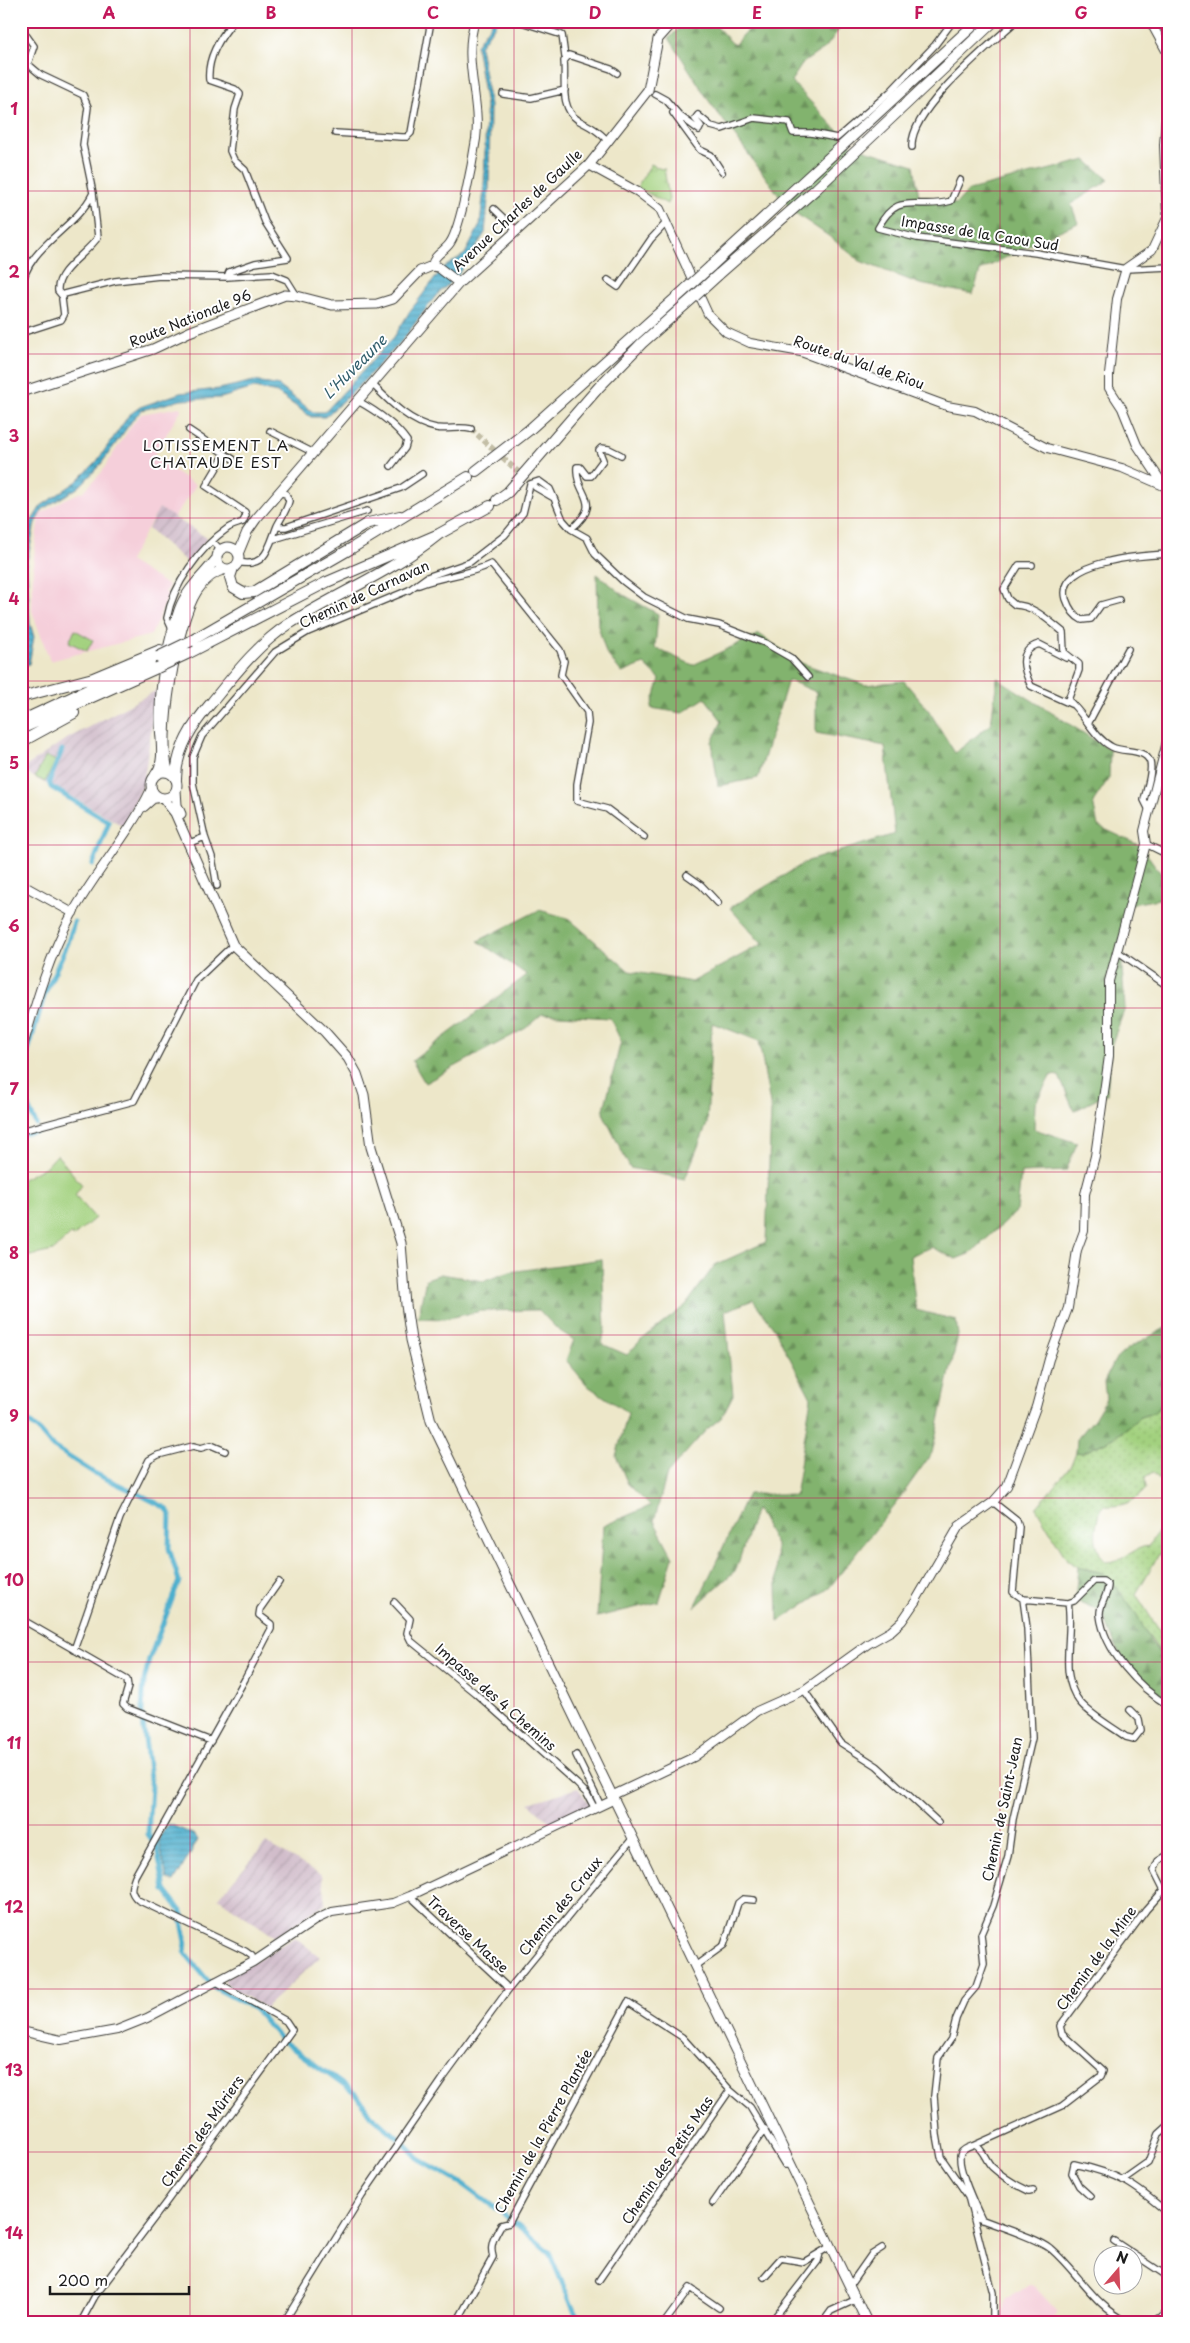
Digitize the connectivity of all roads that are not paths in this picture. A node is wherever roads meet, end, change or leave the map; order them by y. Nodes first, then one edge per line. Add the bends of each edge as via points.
1 (24, 21) edge
2 (234, 21) edge
3 (431, 21) edge
4 (476, 21) edge
5 (518, 21) edge
6 (674, 21) edge
7 (953, 21) edge
8 (978, 21) edge
9 (994, 21) edge
10 (1016, 21) edge
11 (1150, 21) edge
12 (1169, 56) edge
13 (565, 57) junction
14 (617, 73) dead end
15 (1169, 76) edge
16 (565, 90) junction
17 (1168, 91) edge
18 (651, 93) junction
19 (503, 94) dead end
20 (335, 133) dead end
21 (607, 140) junction
22 (912, 147) dead end
23 (588, 165) junction
24 (722, 172) dead end
25 (960, 180) dead end
26 (93, 193) junction
27 (494, 209) dead end
28 (668, 226) junction
29 (517, 231) junction
30 (435, 266) junction
31 (1169, 267) edge
32 (1126, 270) junction
33 (714, 271) junction
34 (227, 277) junction
35 (608, 280) dead end
36 (457, 281) junction
37 (21, 289) edge
38 (63, 296) junction
39 (297, 296) junction
40 (21, 333) edge
41 (372, 384) junction
42 (22, 390) edge
43 (358, 401) junction
44 (471, 429) tunnel mouth
45 (189, 430) dead end
46 (270, 432) dead end
47 (314, 453) junction
48 (225, 454) junction
49 (621, 455) dead end
50 (233, 459) dead end
51 (391, 466) dead end
52 (422, 474) dead end
53 (534, 487) tunnel mouth
54 (1167, 488) edge
55 (280, 490) junction
56 (554, 498) junction
57 (367, 511) dead end
58 (408, 514) junction
59 (277, 527) junction
60 (571, 529) junction
61 (247, 532) junction
62 (439, 534) junction
63 (274, 538) junction
64 (213, 542) junction
65 (222, 552) junction
66 (1169, 554) edge
67 (234, 563) junction
68 (1032, 565) dead end
69 (408, 590) junction
70 (1120, 600) dead end
71 (173, 631) junction
72 (1128, 650) dead end
73 (159, 653) junction
74 (1072, 659) junction
75 (808, 677) dead end
76 (134, 680) junction
77 (21, 697) edge
78 (1074, 705) junction
79 (21, 721) edge
80 (1089, 722) junction
81 (21, 729) edge
82 (1169, 734) edge
83 (21, 742) edge
84 (155, 774) junction
85 (173, 776) junction
86 (150, 789) junction
87 (176, 790) junction
88 (162, 799) junction
89 (1149, 810) junction
90 (135, 818) junction
91 (205, 837) junction
92 (644, 837) dead end
93 (192, 842) junction
94 (1146, 844) junction
95 (1169, 852) edge
96 (687, 875) dead end
97 (21, 884) edge
98 (217, 886) dead end
99 (207, 887) junction
100 (718, 903) dead end
101 (73, 913) junction
102 (233, 945) junction
103 (1117, 952) junction
104 (1169, 987) edge
105 (21, 1022) edge
106 (30, 1025) junction
107 (21, 1053) edge
108 (21, 1131) edge
109 (225, 1451) dead end
110 (993, 1502) junction
111 (279, 1582) dead end
112 (1023, 1599) junction
113 (394, 1602) dead end
114 (1068, 1603) junction
115 (21, 1619) edge
116 (74, 1650) junction
117 (804, 1690) junction
118 (1169, 1706) edge
119 (1130, 1710) dead end
120 (211, 1741) junction
121 (576, 1755) dead end
122 (612, 1798) junction
123 (598, 1807) junction
124 (938, 1822) dead end
125 (632, 1839) junction
126 (1169, 1854) edge
127 (410, 1896) junction
128 (754, 1900) dead end
129 (253, 1962) junction
130 (695, 1966) junction
131 (215, 1982) junction
132 (508, 1990) junction
133 (21, 2031) edge
134 (730, 2090) junction
135 (1169, 2124) edge
136 (765, 2129) junction
137 (975, 2145) junction
138 (792, 2166) junction
139 (1124, 2179) junction
140 (1033, 2190) dead end
141 (1090, 2196) dead end
142 (713, 2203) dead end
143 (1169, 2214) edge
144 (973, 2216) junction
145 (982, 2220) junction
146 (1114, 2241) dead end
147 (831, 2246) junction
148 (882, 2248) dead end
149 (820, 2253) junction
150 (1168, 2274) edge
151 (764, 2277) dead end
152 (599, 2280) dead end
153 (850, 2285) junction
154 (857, 2299) junction
155 (719, 2308) dead end
156 (81, 2322) edge
157 (284, 2322) edge
158 (457, 2322) edge
159 (666, 2322) edge
160 (771, 2322) edge
161 (823, 2322) edge
162 (868, 2322) edge
163 (993, 2322) edge
164 (1128, 2322) edge
165 (1140, 2322) edge

1 - 26 street via 24,32 34,46 28,64 41,75 83,95 86,101 83,145
2 - 34 street via 221,36 208,73 210,80 240,94 230,151 245,170 264,222 288,258 255,262 229,272
3 - 20 street via 411,134 402,137
4 - 30 street via 471,34 469,61 476,118 472,164 450,242 435,257
5 - 13 street via 562,35
6 - 18 main road, Avenue Charles de Gaulle via 658,39
7 - 18 street via 891,91 837,138 793,133 789,122 776,119 754,118 730,128 716,128 698,115 695,119 701,126 699,130 666,100
8 - 33 highway
9 - 33 highway via 816,189
10 - 22 street via 946,85 924,116 911,140
11 - 12 street
13 - 14 street via 569,55
13 - 16 street
15 - 17 street
16 - 19 street via 531,98
16 - 21 street via 566,106 572,115 591,125
17 - 32 street via 1164,145 1167,218 1152,250
18 - 21 main road, Avenue Charles de Gaulle
18 - 24 street via 669,107 700,150 711,156
21 - 23 main road, Avenue Charles de Gaulle
23 - 28 street, Route du Val de Riou via 651,201 660,209
23 - 29 main road, Avenue Charles de Gaulle
25 - 32 street, Impasse de la Caou Sud via 951,201 900,204 886,212 878,228 918,238
26 - 37 street via 80,214 36,254 23,275
26 - 38 street via 98,238 69,267 58,291
27 - 29 street
28 - 35 street via 658,232 618,286
28 - 54 street, Route du Val de Riou via 708,314 716,325 734,337 764,347 801,352 947,406 976,411 1047,448 1122,468
29 - 36 main road, Avenue Charles de Gaulle
30 - 36 main road
30 - 39 main road, Route Nationale 96 via 420,271 393,299 372,305 332,305
31 - 32 street
32 - 54 street via 1117,299 1109,388 1122,408 1137,445
33 - 58 highway, bridge via 688,288 529,430 472,474
33 - 62 highway, bridge via 695,296 599,387 508,492
34 - 38 street via 160,276 115,281
34 - 39 street via 272,274 289,282
36 - 41 main road, Avenue Charles de Gaulle
38 - 40 street via 64,315 60,320
39 - 42 main road, Route Nationale 96 via 272,300 153,349
41 - 43 main road, Avenue Charles de Gaulle
41 - 44 street via 391,404 420,422 435,427
43 - 47 main road, Avenue Charles de Gaulle
43 - 51 street via 374,410 407,441
45 - 48 street
46 - 47 street
47 - 55 main road, Avenue Charles de Gaulle
48 - 50 street
48 - 64 street via 206,486 246,515 243,522 227,528
49 - 60 street via 600,449 603,460 591,476 577,467 588,507
52 - 59 street via 401,488 286,527
53 - 56 street
55 - 59 street via 289,497
55 - 61 main road, Avenue Charles de Gaulle
56 - 60 street via 563,520
56 - 69 street, Chemin de Carnavan via 539,481 530,484 522,513 505,535 470,562 427,577
57 - 63 street
58 - 67 highway via 368,523 254,592 243,593 233,587 230,577
58 - 73 highway, bridge via 243,610
59 - 63 street
60 - 75 street via 587,538 595,554 644,597 688,619 719,625 765,643 791,658
61 - 65 main road
61 - 67 main road
62 - 76 highway, bridge via 327,582
62 - 85 highway via 417,552 288,624 259,647 191,729
63 - 67 street via 261,560 248,564
64 - 65 street
64 - 71 street via 197,558 175,594 167,618
65 - 67 main road
65 - 67 main road via 220,566
65 - 71 main road via 190,589
66 - 70 street via 1102,562 1075,576 1066,589 1071,610 1082,620 1091,619 1101,604
67 - 85 main road via 212,574 200,586 184,618 166,719 166,754
68 - 74 street via 1019,565 1004,589 1008,599 1015,605 1035,611 1063,632 1064,652
69 - 91 street, Chemin de Carnavan via 308,632 275,652 202,736 193,757 193,783
69 - 92 street via 437,578 491,564 560,650 564,661 561,675 587,712 577,801 606,809
71 - 84 main road via 160,712 161,762
72 - 80 street
73 - 77 highway via 93,678
73 - 79 highway
74 - 78 street via 1079,664 1068,697
74 - 78 street via 1039,644 1029,650 1022,662 1031,686
76 - 81 highway
76 - 83 highway
78 - 80 street
80 - 89 street via 1109,746 1141,753 1149,760 1144,800
82 - 89 street
84 - 85 main road
84 - 86 main road
85 - 87 main road
86 - 88 main road
86 - 90 street
87 - 88 main road via 174,795
87 - 93 main road via 177,805
88 - 90 street via 149,802
88 - 99 main road via 175,813
89 - 94 street via 1144,830
90 - 101 street
91 - 93 street
91 - 98 street, Chemin de Carnavan
93 - 99 main road
94 - 95 street via 1164,853
94 - 103 street
96 - 100 street
97 - 101 street
99 - 102 main road
101 - 106 street via 50,963
102 - 108 street via 196,980 134,1101
102 - 122 main road via 325,1032 353,1065 364,1096 371,1147 401,1243 411,1340 431,1420
103 - 104 street
103 - 110 street via 1108,981 1109,1056 1102,1110 1085,1194 1084,1231 1077,1250 1068,1308 1007,1486
105 - 106 street
106 - 107 street
109 - 116 street via 211,1445 193,1446 148,1460 117,1526
110 - 112 street, Chemin de Saint-Jean via 1017,1521 1019,1527 1012,1586 1014,1595
110 - 117 street via 959,1526 902,1621
111 - 120 street via 260,1609 259,1615 271,1624 270,1629
112 - 114 street
112 - 144 street, Chemin de Saint-Jean via 1032,1738 1008,1856 982,1934 984,1964 976,1987 956,2018 951,2040 938,2058 935,2086 935,2119 941,2157 968,2196
113 - 123 street, Impasse des 4 Chemins via 410,1619 407,1633 411,1641 475,1693 577,1784
114 - 118 street via 1094,1581 1108,1585 1100,1614 1112,1650 1125,1669
114 - 119 street via 1068,1667 1072,1690 1080,1703 1126,1737 1134,1739 1140,1730 1139,1719
115 - 116 street
116 - 120 street via 127,1680 123,1704 127,1708
117 - 122 street via 757,1711 694,1757
117 - 124 street via 841,1743 877,1766
120 - 129 street via 135,1876 132,1895 245,1951 252,1956
121 - 123 street
122 - 123 street
122 - 125 main road
123 - 127 street
125 - 130 main road
125 - 132 street, Chemin des Craux
126 - 137 street, Chemin de la Mine via 1158,1861 1154,1870 1164,1890 1060,2026 1062,2034 1103,2071 1101,2076 1062,2106
127 - 129 street via 394,1903 332,1912
127 - 132 street, Traverse Masse
128 - 130 street via 743,1899 738,1903 724,1944
129 - 131 street
130 - 138 main road
131 - 133 street via 117,2030 61,2040
131 - 156 street, Chemin des Mûriers via 286,2021 292,2030 95,2296
132 - 157 street, Chemin des Craux via 362,2196
134 - 136 street via 750,2108
134 - 152 street, Chemin des Petits Mas
134 - 158 street, Chemin de la Pierre Plantée via 682,2037 628,2002 510,2223 501,2225 490,2248 494,2257
135 - 139 street via 1159,2134 1148,2162
136 - 138 street via 785,2165
136 - 142 street
137 - 140 street via 992,2167 1014,2184 1029,2192
137 - 145 street via 960,2154 960,2165
138 - 147 main road
139 - 141 street via 1074,2164 1072,2173
139 - 143 street
144 - 145 street
144 - 163 street, Chemin de Saint-Jean via 993,2293
145 - 164 street via 1050,2248 1102,2305
146 - 150 street
147 - 149 street
147 - 153 main road
148 - 153 street via 869,2258
149 - 151 street via 804,2262 780,2258
149 - 160 street via 818,2261
150 - 165 street via 1168,2310 1160,2318
153 - 154 main road
154 - 161 street via 831,2311
154 - 162 main road
155 - 159 street via 690,2288

